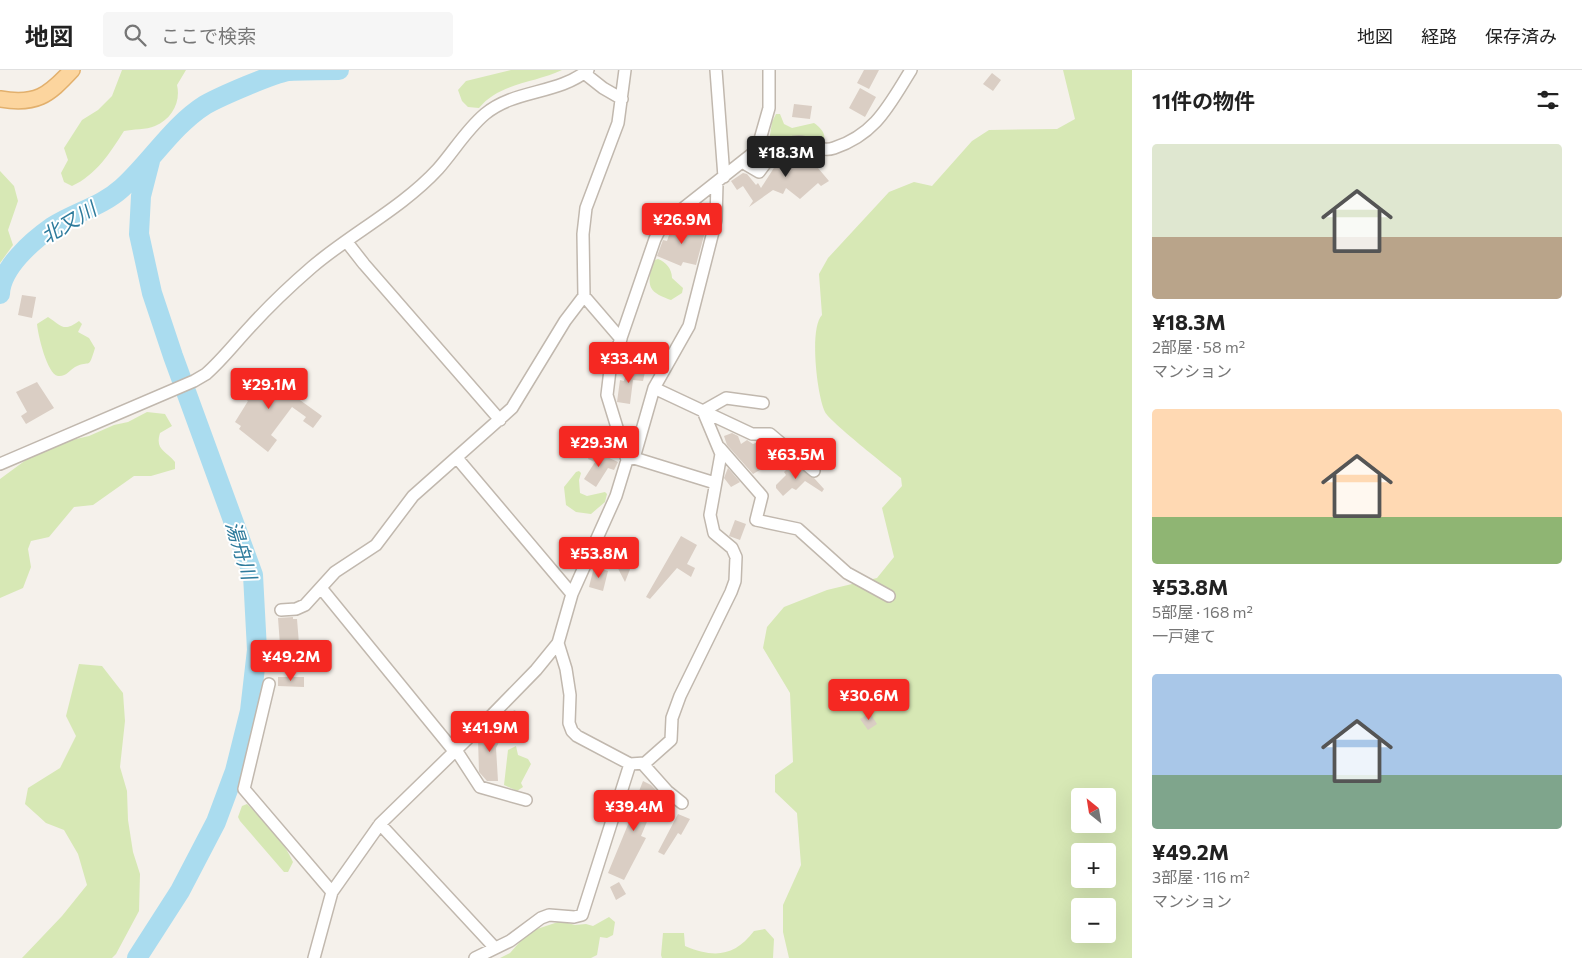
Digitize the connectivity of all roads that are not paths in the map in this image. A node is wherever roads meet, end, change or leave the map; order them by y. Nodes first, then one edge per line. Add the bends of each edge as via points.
1 (72, 70) edge
2 (625, 70) edge
3 (716, 70) edge
4 (769, 70) edge
5 (911, 70) edge
6 (586, 71) edge
7 (622, 98) junction
8 (0, 99) edge
9 (742, 162) junction
10 (720, 180) junction
11 (346, 241) junction
12 (584, 296) junction
13 (621, 338) junction
14 (654, 388) junction
15 (763, 403) dead end
16 (703, 411) junction
17 (500, 420) junction
18 (720, 448) junction
19 (457, 458) junction
20 (630, 459) junction
21 (0, 464) edge
22 (814, 471) dead end
23 (715, 483) junction
24 (321, 588) junction
25 (572, 594) junction
26 (889, 596) dead end
27 (281, 610) dead end
28 (558, 643) junction
29 (270, 684) dead end
30 (455, 751) junction
31 (630, 764) junction
32 (645, 767) junction
33 (526, 800) dead end
34 (682, 804) dead end
35 (380, 824) junction
36 (332, 892) junction
37 (495, 948) junction
38 (314, 958) edge
39 (475, 958) edge

1 - 8 main road via 42,97 19,102
2 - 7 street
3 - 10 street
4 - 9 street via 769,108 761,140 757,150
5 - 9 street via 882,117 846,142 827,150 806,142 789,145 774,152 759,172
6 - 7 street via 603,88
6 - 11 street via 547,90 508,100 485,114 438,169
7 - 12 street via 613,141 586,208
9 - 10 street
10 - 13 street via 662,225
10 - 14 street via 716,220 689,326
11 - 17 street
11 - 21 street via 284,292 215,366 194,382
12 - 13 street
12 - 17 street via 512,408
13 - 20 street via 606,395
14 - 16 street
14 - 20 street
15 - 16 street via 726,398
16 - 18 street
16 - 22 street via 752,434 770,434
17 - 19 street
18 - 23 street
18 - 26 street via 762,496 756,520 798,529 847,573
19 - 24 street via 413,496 376,545 335,572
19 - 25 street
20 - 23 street
20 - 25 street
23 - 32 street via 710,515 714,533 732,548 736,557 735,581 680,696 672,718 671,740
24 - 27 street via 305,605
24 - 30 street
25 - 28 street
28 - 30 street via 536,670
28 - 31 street via 570,695 568,723 572,731
29 - 36 street via 244,789
30 - 33 street via 480,787
30 - 35 street
31 - 32 street
31 - 37 street via 582,915 541,918
32 - 34 street
35 - 36 street
35 - 37 street
36 - 38 street
37 - 39 street

